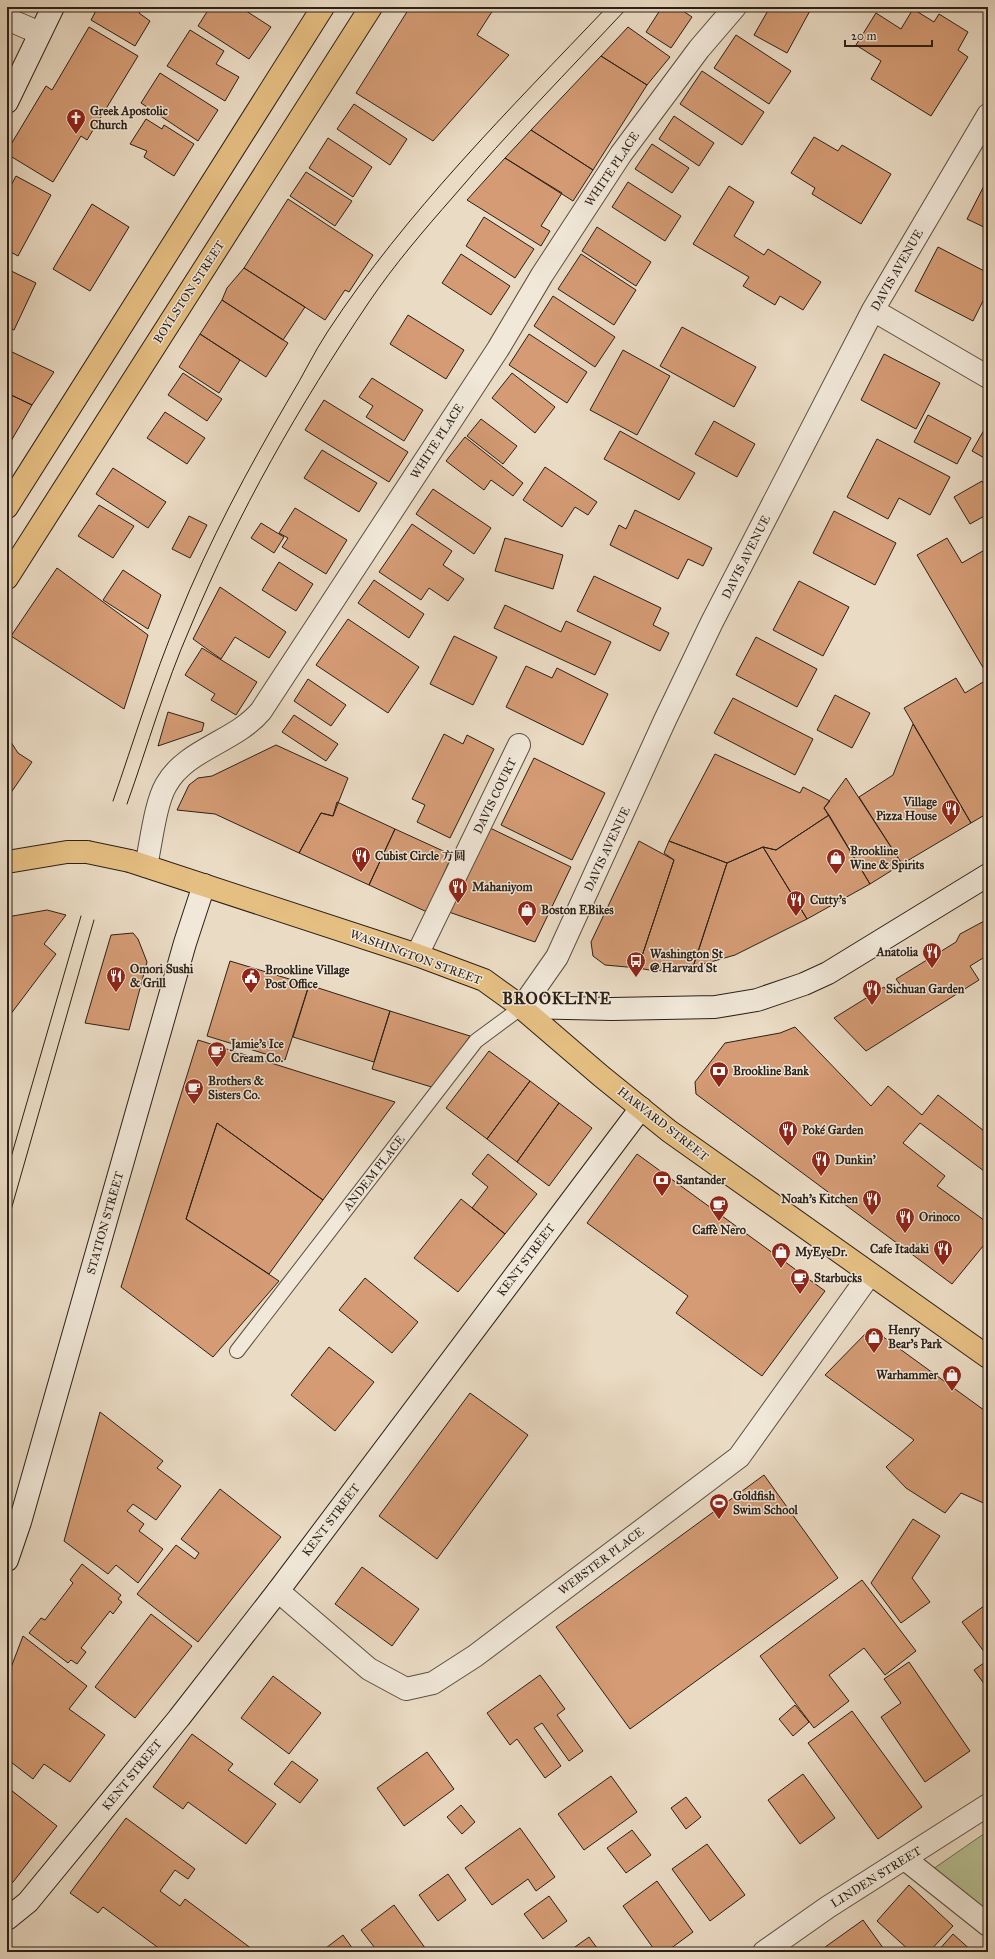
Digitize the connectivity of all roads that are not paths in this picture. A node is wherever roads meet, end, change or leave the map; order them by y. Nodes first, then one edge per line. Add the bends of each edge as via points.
1 (53, 7) edge
2 (323, 7) edge
3 (371, 7) edge
4 (735, 7) edge
5 (7, 19) edge
6 (40, 33) junction
7 (7, 102) edge
8 (988, 115) edge
9 (873, 310) junction
10 (988, 377) edge
11 (7, 506) edge
12 (7, 578) edge
13 (519, 745) dead end
14 (7, 862) edge
15 (138, 863) junction
16 (988, 875) edge
17 (204, 885) junction
18 (417, 955) junction
19 (522, 1007) junction
20 (640, 1108) junction
21 (870, 1274) junction
22 (238, 1351) dead end
23 (988, 1357) edge
24 (7, 1560) edge
25 (278, 1591) junction
26 (988, 1805) edge
27 (905, 1859) junction
28 (7, 1919) edge
29 (988, 1925) edge
30 (764, 1952) edge

1 - 6 street
2 - 11 main road
3 - 12 main road, BOYLSTON STREET
4 - 15 street, WHITE PLACE via 699,49 620,154 498,349 261,711 252,722 187,762 170,778
5 - 6 street
6 - 7 street
8 - 9 street, DAVIS AVENUE
9 - 10 street
9 - 19 street, DAVIS AVENUE via 709,629 557,957
13 - 18 street, DAVIS COURT
14 - 15 main road, WASHINGTON STREET, bridge via 67,852 87,852
15 - 17 main road, WASHINGTON STREET
16 - 19 street via 828,973 757,1000 715,1007
17 - 18 main road, WASHINGTON STREET
17 - 24 street, STATION STREET
18 - 19 main road, WASHINGTON STREET via 480,978
19 - 20 main road, HARVARD STREET
19 - 22 lane, ANDEM PLACE via 476,1041
20 - 21 main road, HARVARD STREET
20 - 25 street, KENT STREET
21 - 23 main road, HARVARD STREET
21 - 25 street, WEBSTER PLACE via 739,1457 475,1656 433,1683 406,1689 369,1668
25 - 28 street, KENT STREET via 91,1826 28,1902
26 - 27 street, LINDEN STREET
27 - 29 street
27 - 30 street, LINDEN STREET via 828,1907

